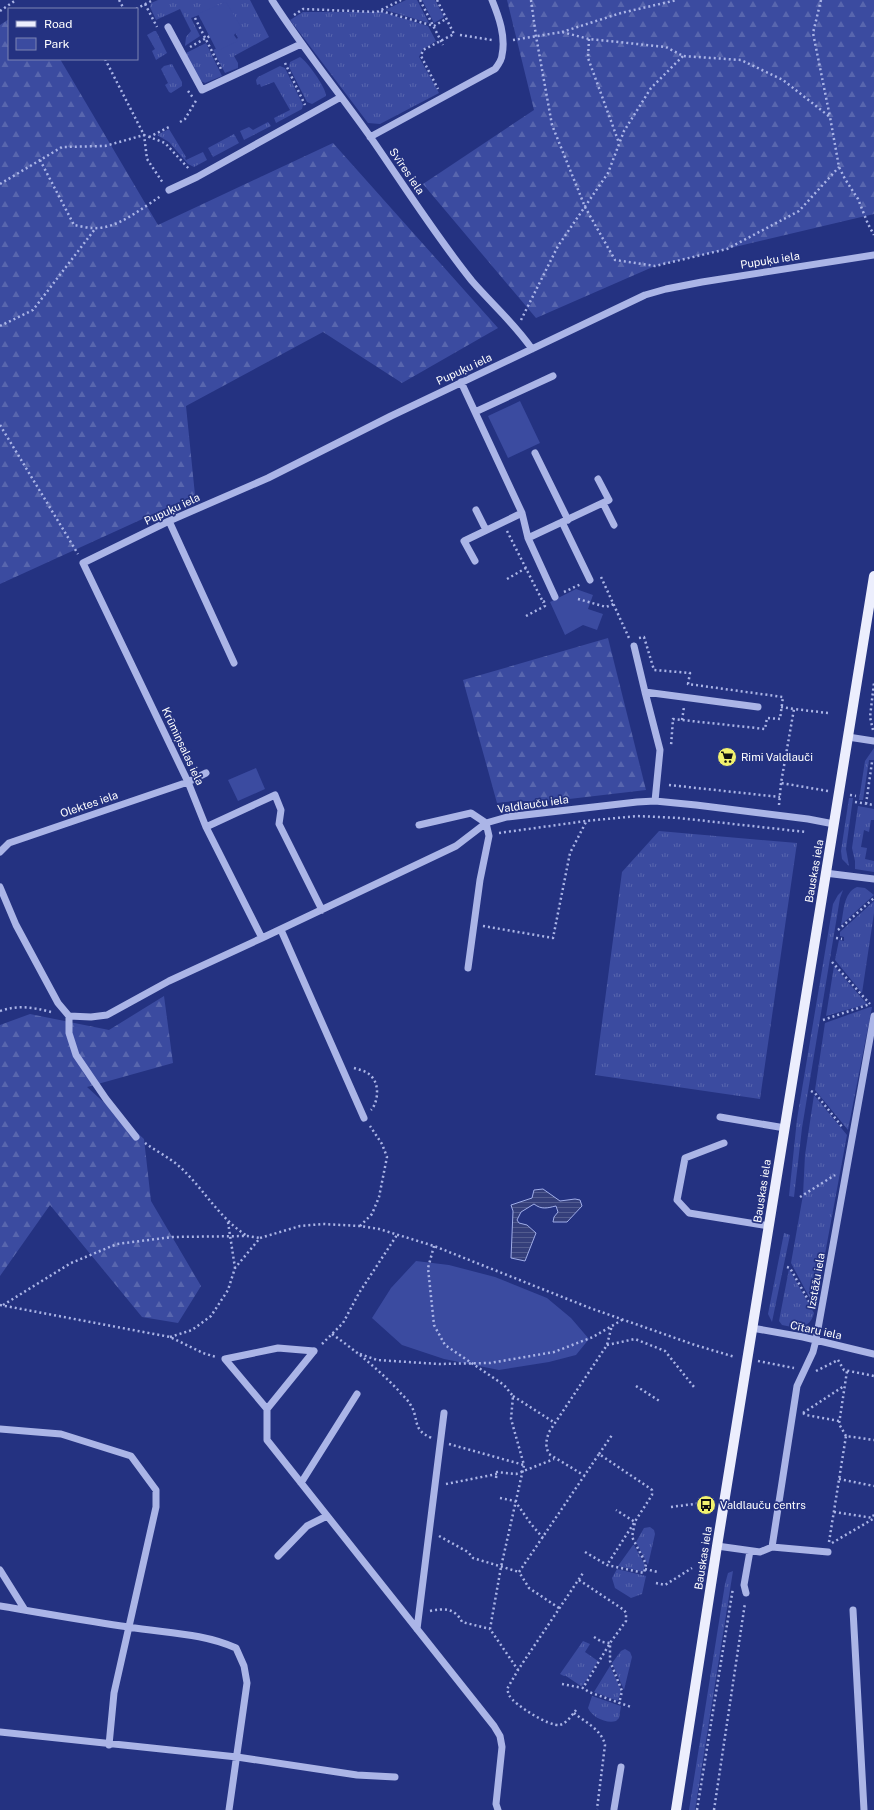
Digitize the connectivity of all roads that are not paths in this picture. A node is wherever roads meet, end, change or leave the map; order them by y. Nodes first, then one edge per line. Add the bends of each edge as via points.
1 (272, 0) edge
2 (492, 0) edge
3 (168, 27) dead end
4 (301, 44) junction
5 (341, 97) junction
6 (370, 137) junction
7 (169, 190) road end
8 (874, 255) edge
9 (532, 349) junction
10 (553, 376) dead end
11 (461, 382) junction
12 (475, 412) junction
13 (535, 453) dead end
14 (598, 479) dead end
15 (603, 504) junction
16 (476, 510) dead end
17 (522, 513) junction
18 (169, 521) junction
19 (565, 521) junction
20 (614, 526) dead end
21 (486, 530) junction
22 (528, 538) junction
23 (475, 561) dead end
24 (83, 563) joint
25 (874, 576) edge
26 (590, 580) dead end
27 (555, 597) dead end
28 (632, 643) road end
29 (234, 663) dead end
30 (645, 692) junction
31 (758, 707) dead end
32 (848, 737) junction
33 (873, 741) edge
34 (206, 773) dead end
35 (188, 782) junction
36 (655, 802) junction
37 (486, 822) junction
38 (834, 824) junction
39 (419, 825) dead end
40 (206, 827) junction
41 (0, 852) edge
42 (825, 872) junction
43 (874, 879) edge
44 (0, 887) edge
45 (322, 910) junction
46 (281, 930) junction
47 (262, 938) junction
48 (468, 968) dead end
49 (69, 1016) junction
50 (874, 1016) edge
51 (720, 1117) dead end
52 (364, 1118) road end
53 (785, 1128) junction
54 (136, 1137) road end
55 (724, 1143) dead end
56 (769, 1226) junction
57 (752, 1328) junction
58 (816, 1340) junction
59 (874, 1354) edge
60 (357, 1394) dead end
61 (267, 1409) junction
62 (444, 1412) dead end
63 (0, 1429) edge
64 (301, 1483) junction
65 (327, 1516) junction
66 (717, 1546) junction
67 (772, 1547) junction
68 (750, 1551) junction
69 (828, 1552) dead end
70 (278, 1556) dead end
71 (0, 1570) edge
72 (746, 1593) road end
73 (0, 1606) edge
74 (25, 1610) junction
75 (853, 1610) dead end
76 (129, 1627) junction
77 (417, 1629) junction
78 (0, 1732) edge
79 (109, 1745) junction
80 (237, 1757) junction
81 (621, 1767) dead end
82 (395, 1777) dead end
83 (614, 1809) edge
84 (229, 1810) edge
85 (498, 1810) edge
86 (676, 1810) edge
87 (864, 1810) edge

1 - 4 street, Svīres iela
2 - 6 street via 502,30 502,56 496,69
3 - 4 street via 202,90
4 - 5 street, Svīres iela
5 - 6 street, Svīres iela
5 - 7 street via 196,178
6 - 9 street, Svīres iela via 472,281
8 - 9 street, Pupuķu iela via 666,289 645,295
9 - 11 street, Pupuķu iela
10 - 12 street
11 - 12 street
11 - 18 street, Pupuķu iela via 268,478
12 - 17 street
13 - 19 street
14 - 15 street via 609,500
15 - 19 street
15 - 20 street
16 - 21 street
17 - 21 street
17 - 22 street
18 - 24 street, Pupuķu iela
18 - 29 street
19 - 22 street
19 - 26 street
21 - 23 street via 464,541
22 - 27 street
24 - 35 street, Krūmiņsalas iela
25 - 32 main road, Bauskas iela
28 - 30 street
30 - 31 street
30 - 36 street via 660,750
32 - 33 street
32 - 38 main road, Bauskas iela
34 - 35 street, Olektes iela
35 - 40 street, Krūmiņsalas iela
35 - 41 street, Olektes iela via 8,843
36 - 37 street, Valdlauču iela via 507,817
36 - 38 street, Valdlauču iela via 737,810
37 - 39 street via 471,813
37 - 45 street, Valdlauču iela via 456,846
37 - 48 street via 489,836
38 - 42 main road, Bauskas iela
40 - 45 street via 275,795 281,810 279,824
40 - 47 street, Krūmiņsalas iela
42 - 43 street
42 - 53 main road, Bauskas iela
44 - 49 street via 16,925 58,1003
45 - 46 street, Valdlauču iela
46 - 47 street, Valdlauču iela
46 - 52 street
47 - 49 street, Valdlauču iela via 169,980 107,1015
49 - 54 street via 69,1033 76,1055 106,1100
50 - 58 street, Izstāžu iela
51 - 53 street
53 - 56 main road, Bauskas iela
55 - 56 street via 685,1158 677,1200 689,1213
56 - 57 main road, Bauskas iela
57 - 58 street, Cītaru iela
57 - 66 main road, Bauskas iela
58 - 59 street, Cītaru iela
58 - 67 street, Izstāžu iela via 814,1352 797,1386
60 - 64 street
61 - 61 street via 225,1359 278,1348 314,1351
61 - 64 street via 267,1440
62 - 77 street
63 - 76 street via 61,1434 131,1456 151,1482 156,1490 156,1507
64 - 65 street
65 - 70 street via 308,1526
65 - 77 street
66 - 68 street
66 - 86 main road, Bauskas iela
67 - 68 street via 760,1552
67 - 69 street
68 - 72 street via 744,1585
71 - 74 street
73 - 74 street
74 - 76 street
75 - 87 street
76 - 79 street via 114,1693
76 - 80 street via 202,1637 236,1648 244,1666 247,1683
77 - 85 street via 500,1736 502,1746 496,1804
78 - 79 street
79 - 80 street
80 - 82 street via 357,1775
80 - 84 street
81 - 83 street

